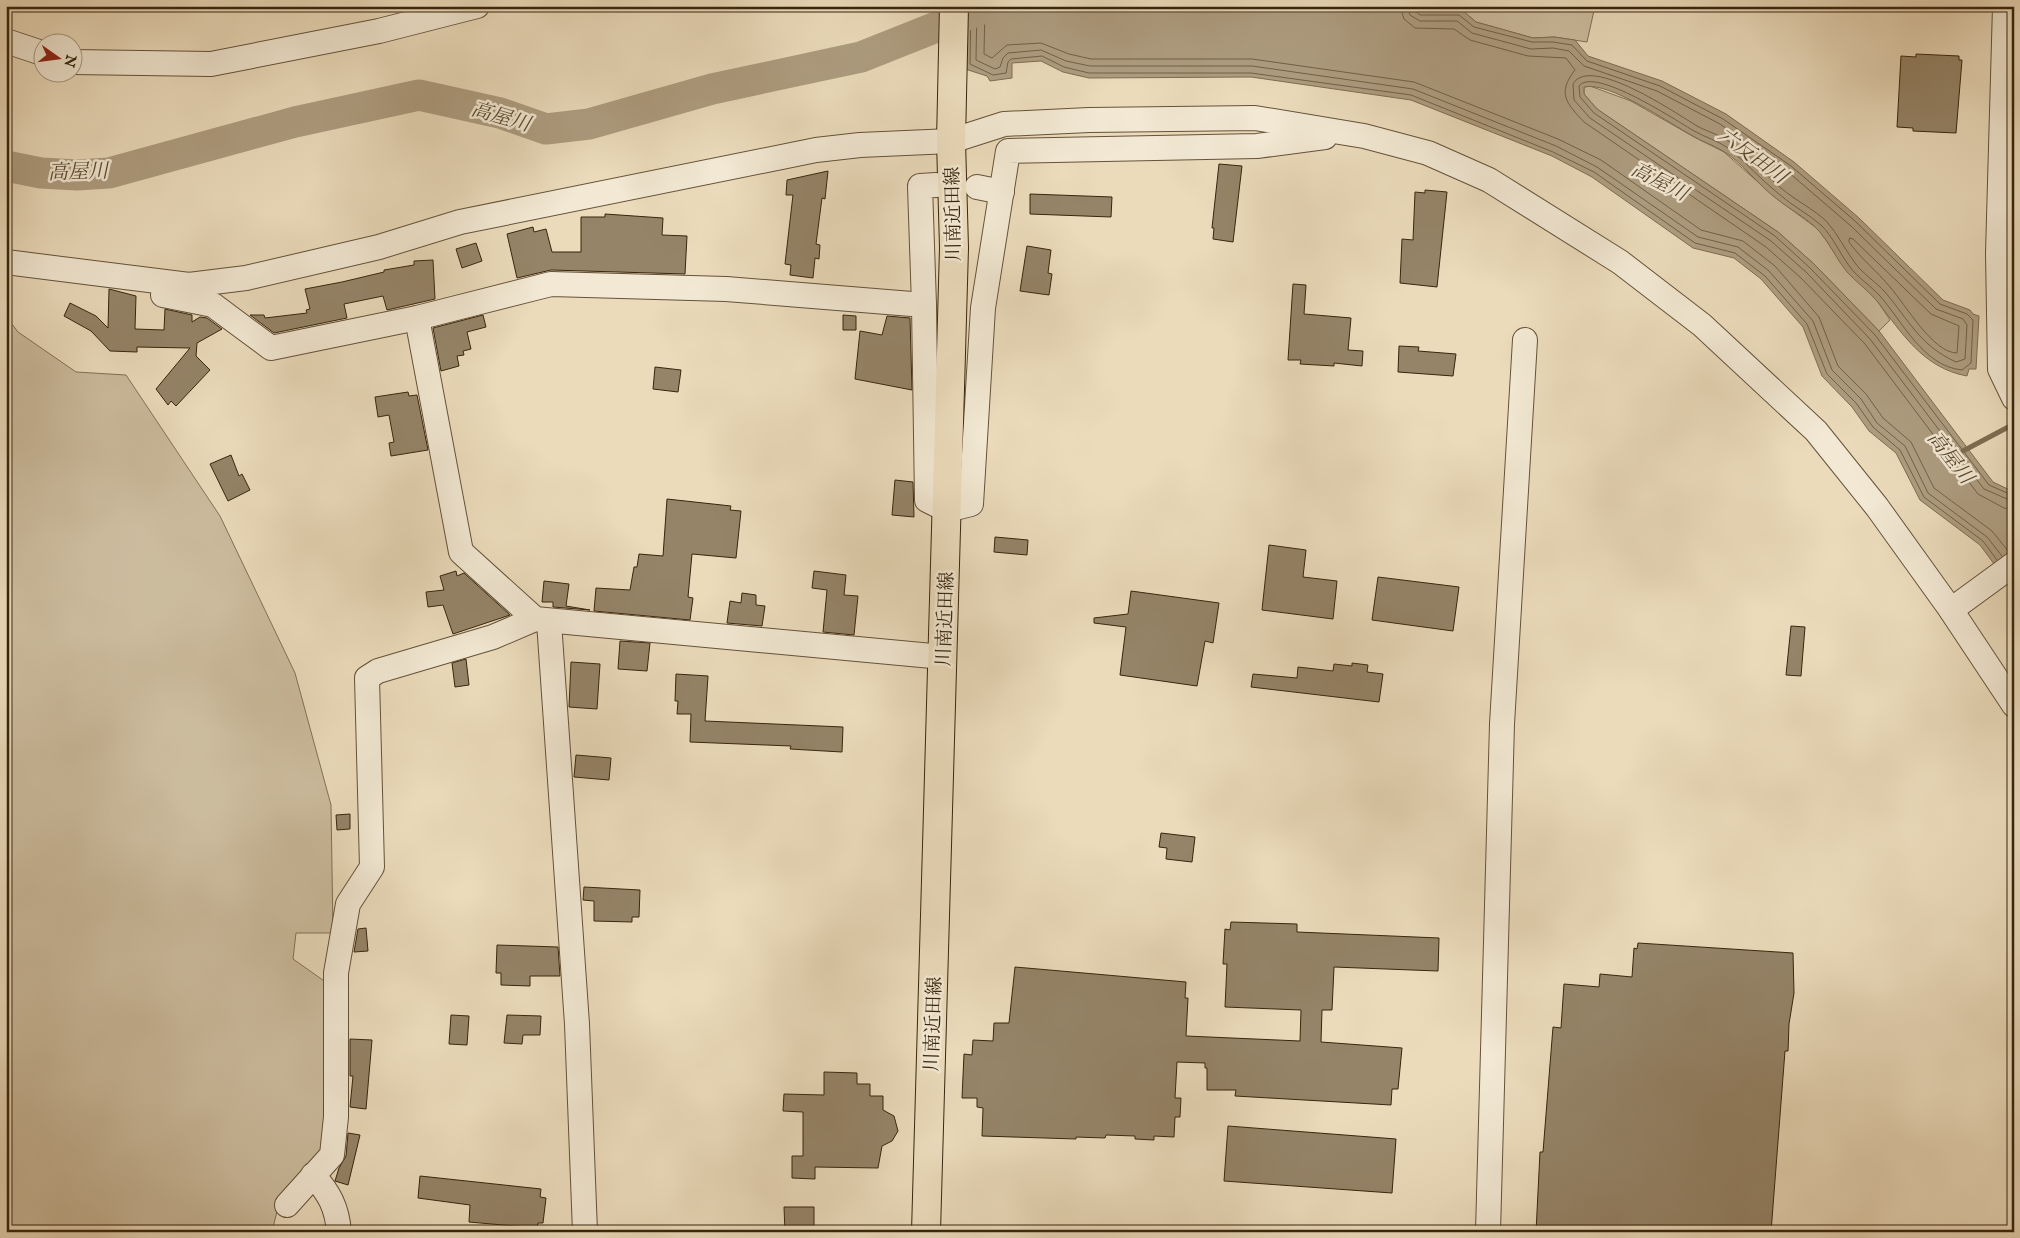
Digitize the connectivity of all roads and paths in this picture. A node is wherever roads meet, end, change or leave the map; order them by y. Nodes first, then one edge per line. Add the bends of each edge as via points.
1 (477, 6) edge
2 (954, 6) edge
3 (2005, 6) edge
4 (6, 41) edge
5 (32, 50) edge
6 (82, 62) edge
7 (951, 130) junction
8 (1364, 136) junction
9 (936, 184) dead end
10 (977, 187) dead end
11 (1002, 192) junction
12 (6, 262) edge
13 (130, 279) junction
14 (924, 305) junction
15 (417, 318) junction
16 (1525, 340) dead end
17 (2014, 398) edge
18 (947, 510) junction
19 (2014, 564) edge
20 (1956, 606) junction
21 (542, 621) junction
22 (943, 657) junction
23 (2014, 705) edge
24 (313, 1175) junction
25 (287, 1204) dead end
26 (339, 1232) edge
27 (585, 1232) edge
28 (926, 1232) edge
29 (1488, 1232) edge

1 - 6 street via 379,30 211,64
2 - 7 main road, 川南近田線
3 - 17 street via 1998,253 2000,369
4 - 5 street
7 - 8 street via 1004,124 1119,119 1256,118
7 - 13 street via 806,152 460,222 379,246 246,278 189,285
7 - 18 main road, 川南近田線 via 954,248
8 - 11 street via 1358,143 1329,137 1257,146 1008,151
8 - 20 street via 1428,153 1489,180 1620,262 1702,325 1816,431
9 - 14 street via 920,186
10 - 11 street
11 - 18 street via 983,308 971,504
12 - 13 street
13 - 15 street via 130,288 213,305 271,348
14 - 15 street via 726,289 551,284
14 - 18 street via 927,500
15 - 21 street via 461,552
16 - 29 street via 1502,724
18 - 22 main road, 川南近田線
19 - 20 street
20 - 23 street
21 - 22 street
21 - 24 street via 378,671 367,678 372,867 348,904 336,973 336,1117 332,1156
21 - 27 street via 577,1024
22 - 28 main road, 川南近田線
24 - 25 street
24 - 26 street via 329,1193

